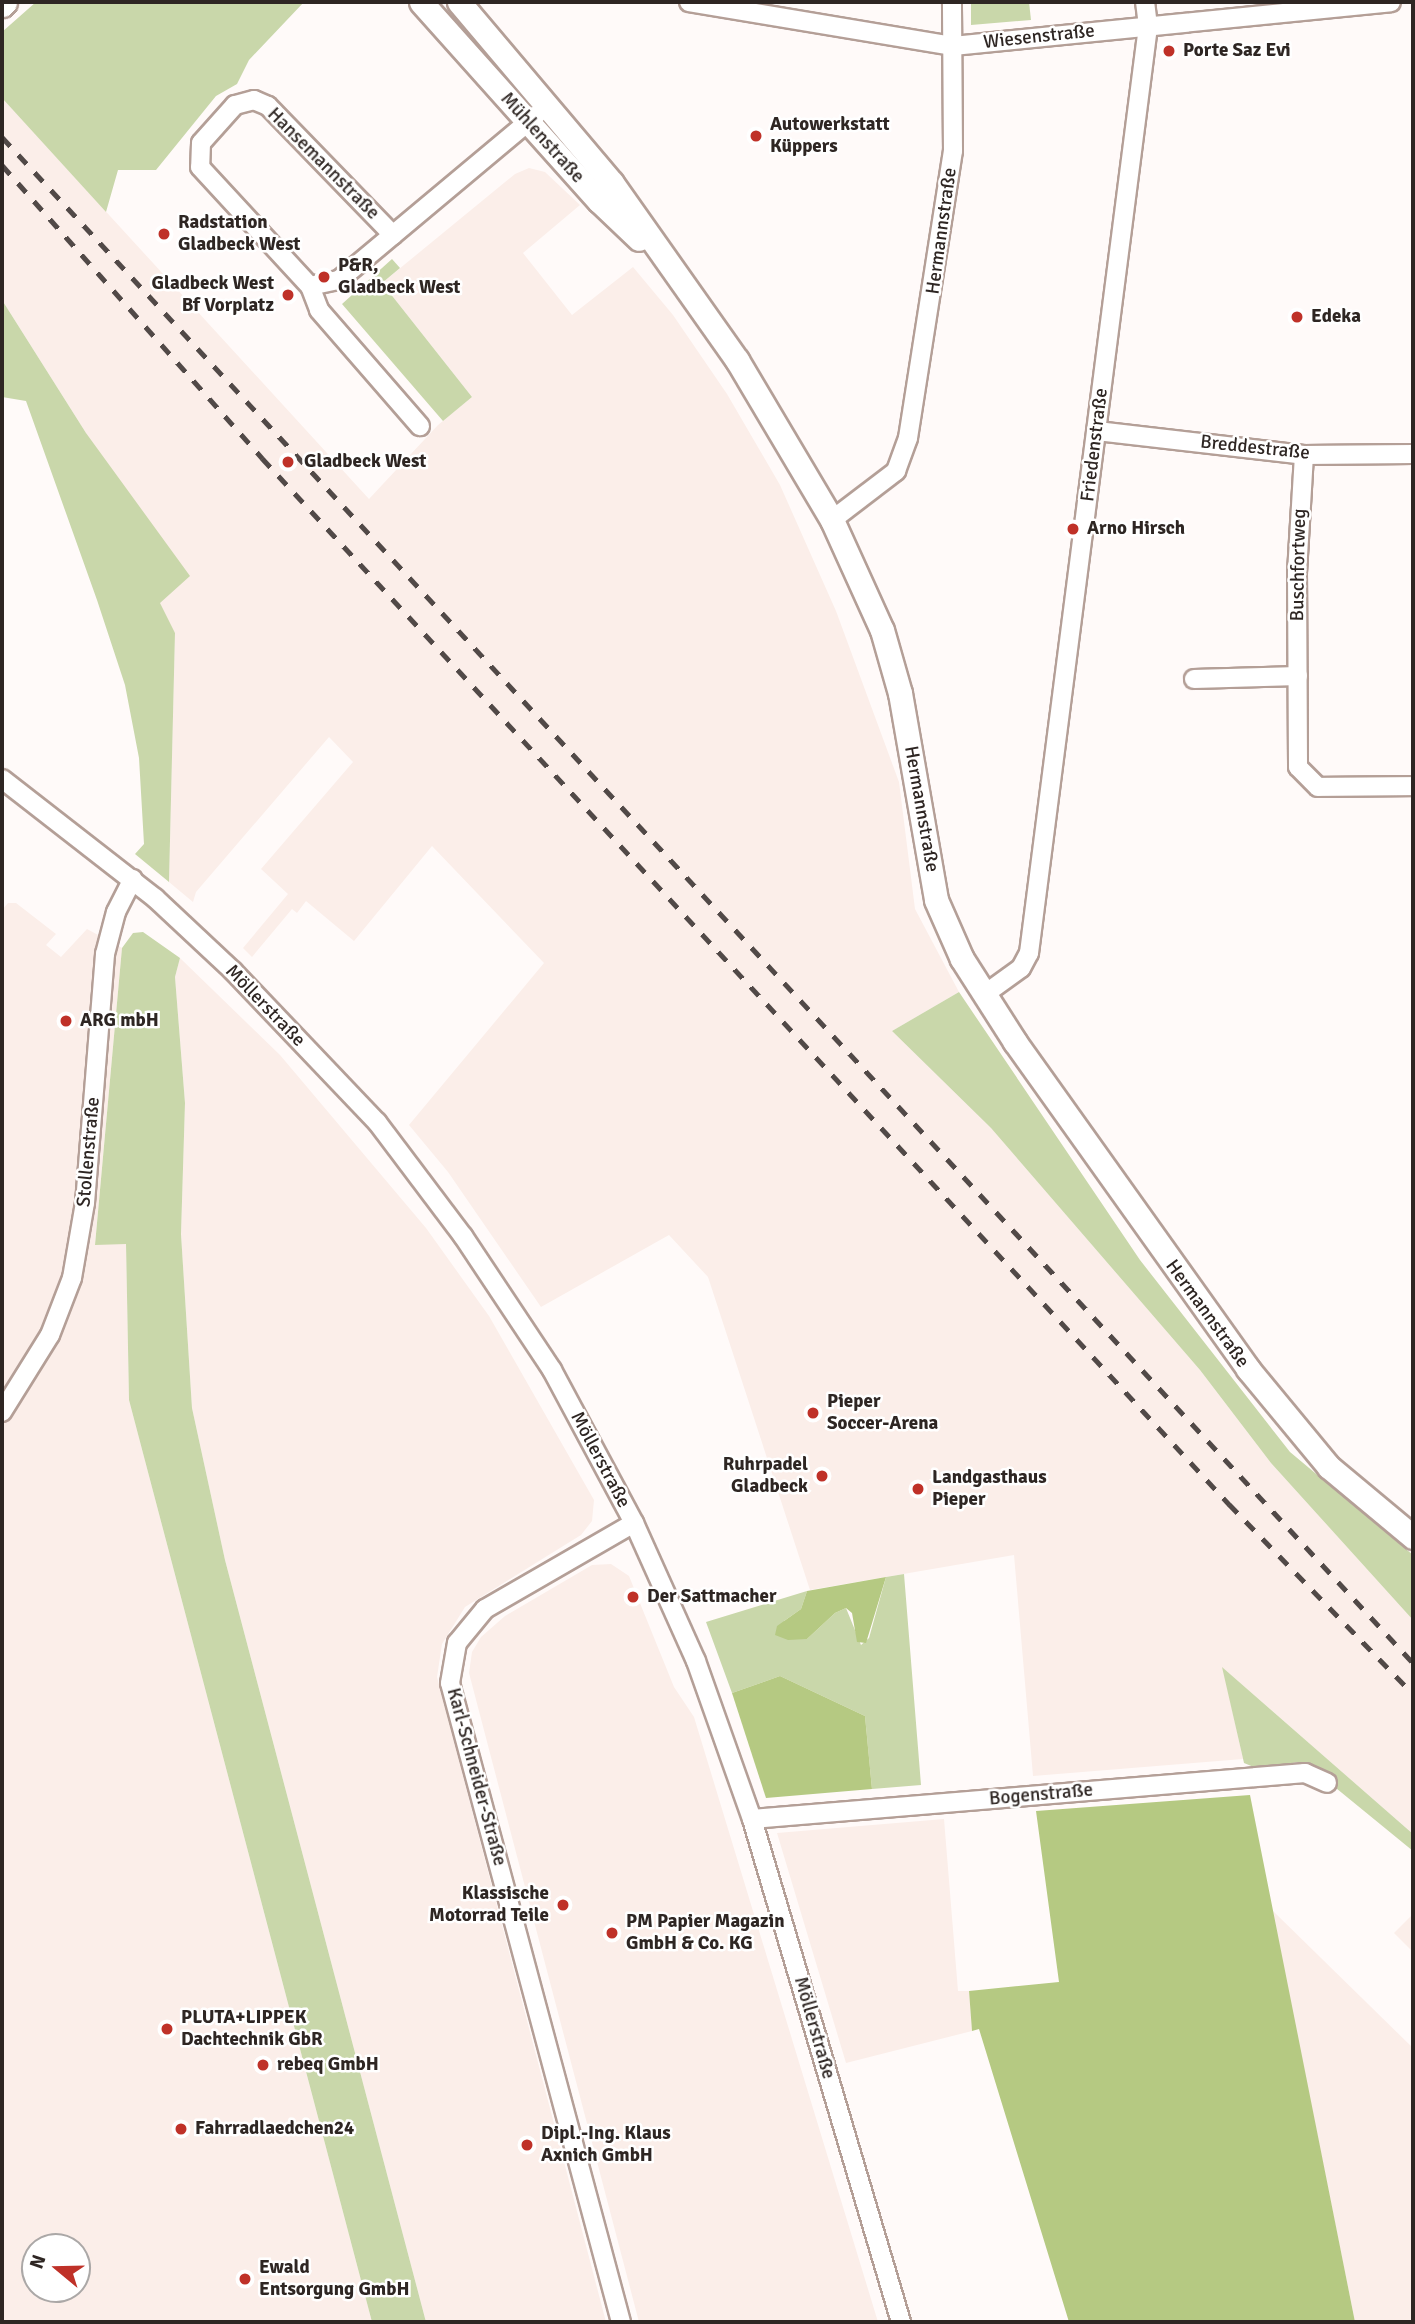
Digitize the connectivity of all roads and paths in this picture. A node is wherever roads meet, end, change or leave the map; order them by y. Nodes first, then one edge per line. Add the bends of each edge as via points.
1 (421, 2) edge
2 (459, 2) edge
3 (689, 2) edge
4 (952, 2) edge
5 (1145, 2) edge
6 (1391, 2) edge
7 (1148, 26) junction
8 (953, 46) junction
9 (549, 104) junction
10 (527, 123) junction
11 (393, 235) junction
12 (670, 267) junction
13 (310, 286) junction
14 (420, 426) dead end
15 (1097, 430) junction
16 (1304, 454) junction
17 (1413, 454) edge
18 (832, 520) junction
19 (1298, 676) junction
20 (1194, 678) dead end
21 (2, 779) edge
22 (1413, 786) edge
23 (133, 879) junction
24 (985, 994) junction
25 (2, 1412) edge
26 (1387, 1516) junction
27 (634, 1523) junction
28 (1413, 1524) edge
29 (1413, 1537) edge
30 (1327, 1783) dead end
31 (752, 1819) junction
32 (621, 2322) edge
33 (901, 2322) edge

1 - 10 main road, Mühlenstraße
2 - 9 main road, Mühlenstraße
3 - 8 street, Wiesenstraße
4 - 8 street, Hermannstraße
5 - 7 street, Friedenstraße
6 - 7 street, Wiesenstraße
7 - 8 street, Wiesenstraße
7 - 15 street, Friedenstraße
8 - 18 street, Hermannstraße via 953,151 908,438 896,471
9 - 10 street, Hansemannstraße
9 - 12 main road, Mühlenstraße
10 - 11 street, Hansemannstraße
10 - 12 main road, Mühlenstraße via 599,201
11 - 13 street, Hansemannstraße via 339,280
11 - 13 street, Hansemannstraße via 268,106 254,100 235,105 201,143 200,167
12 - 18 main road, Mühlenstraße via 737,360
13 - 14 street, Hansemannstraße via 319,310
15 - 16 street, Breddestraße
15 - 24 street, Friedenstraße via 1029,953 1021,968
16 - 17 street, Breddestraße
16 - 19 street, Buschfortweg via 1297,573
18 - 24 main road, Hermannstraße via 883,630 900,693 943,921
19 - 20 street
19 - 22 street, Buschfortweg via 1298,767 1318,787
21 - 23 street, Möllerstraße
23 - 25 street, Stollenstraße via 116,912 105,954 85,1203 72,1278 50,1335
23 - 27 street, Möllerstraße via 233,971 377,1122 463,1236 539,1350
24 - 26 main road, Hermannstraße via 1248,1369 1329,1467
26 - 28 main road, Hermannstraße
26 - 29 main road, Hermannstraße
27 - 31 street, Möllerstraße via 696,1661
27 - 32 street, Karl-Schneider-Straße via 485,1609 457,1643 450,1683
30 - 31 street, Bogenstraße via 1305,1773
31 - 33 street, Möllerstraße

